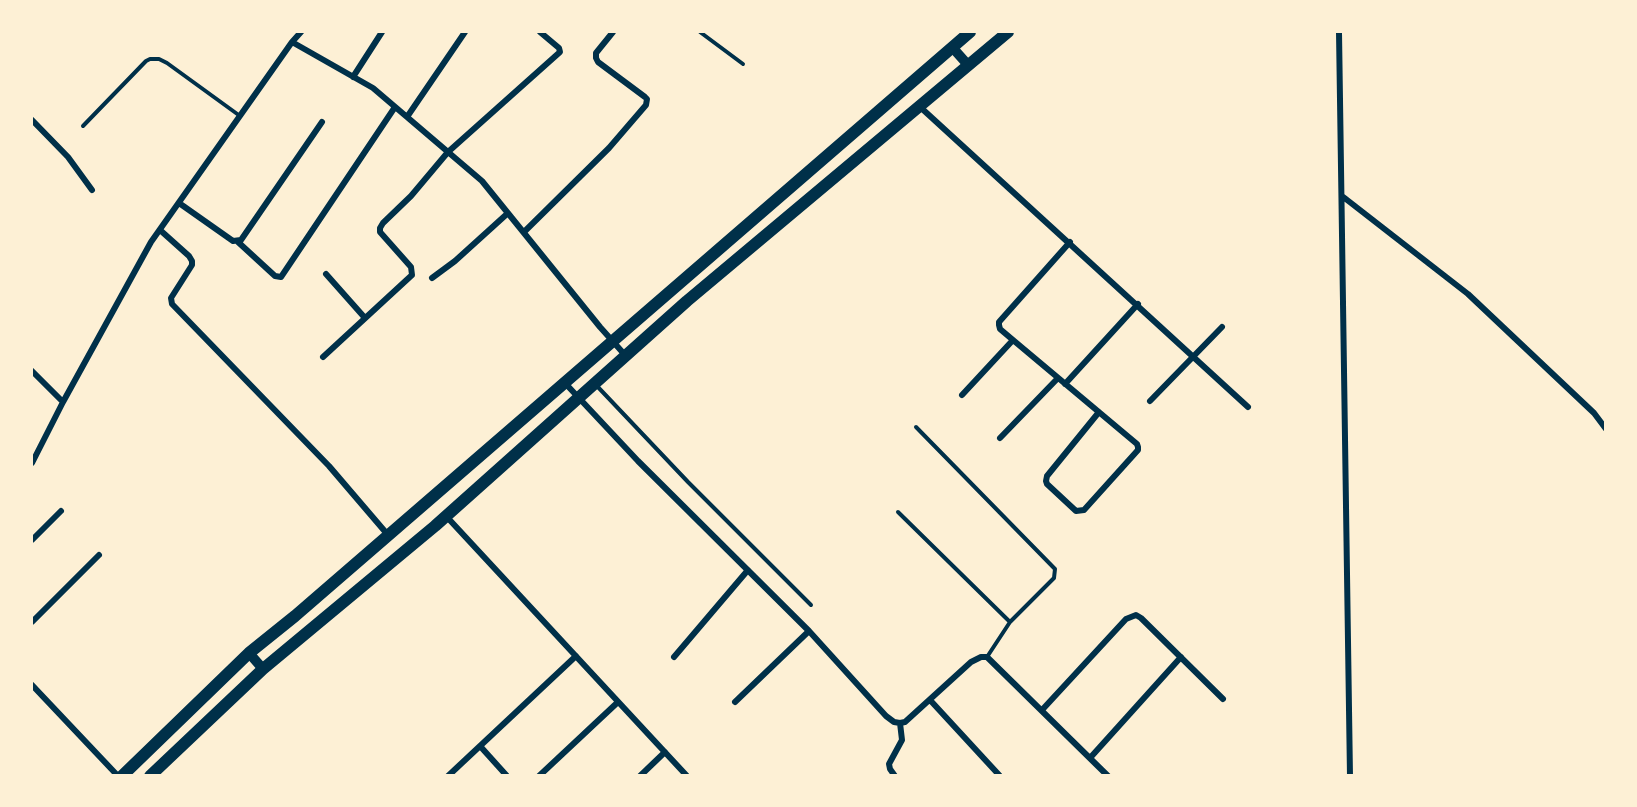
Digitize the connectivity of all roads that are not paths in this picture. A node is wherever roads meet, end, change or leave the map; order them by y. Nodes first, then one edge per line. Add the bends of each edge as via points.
1 (301, 32) edge
2 (382, 32) edge
3 (465, 32) edge
4 (540, 32) edge
5 (613, 32) edge
6 (700, 32) edge
7 (970, 32) edge
8 (1008, 32) edge
9 (1339, 32) edge
10 (292, 42) junction
11 (952, 47) junction
12 (743, 64) dead end
13 (968, 65) junction
14 (352, 77) junction
15 (919, 106) junction
16 (395, 107) junction
17 (240, 116) junction
18 (407, 117) junction
19 (32, 120) edge
20 (322, 122) dead end
21 (83, 126) dead end
22 (448, 152) junction
23 (92, 190) dead end
24 (1342, 196) junction
25 (179, 202) junction
26 (508, 213) junction
27 (160, 230) junction
28 (524, 232) junction
29 (238, 242) junction
30 (1070, 242) junction
31 (326, 274) dead end
32 (432, 278) dead end
33 (1138, 304) junction
34 (365, 318) junction
35 (1222, 327) dead end
36 (612, 340) junction
37 (1013, 340) junction
38 (626, 356) junction
39 (323, 357) dead end
40 (1195, 357) junction
41 (32, 371) edge
42 (1058, 378) junction
43 (564, 382) junction
44 (595, 384) junction
45 (1065, 384) junction
46 (962, 395) dead end
47 (580, 397) junction
48 (1150, 401) dead end
49 (63, 402) junction
50 (1248, 406) dead end
51 (1099, 412) junction
52 (916, 426) dead end
53 (1605, 429) edge
54 (1000, 438) dead end
55 (32, 463) edge
56 (61, 511) dead end
57 (898, 512) dead end
58 (446, 516) junction
59 (388, 535) junction
60 (32, 540) edge
61 (99, 555) dead end
62 (747, 570) junction
63 (811, 605) dead end
64 (1010, 621) junction
65 (32, 622) edge
66 (809, 631) junction
67 (249, 653) junction
68 (576, 656) junction
69 (674, 657) dead end
70 (987, 657) junction
71 (1181, 657) junction
72 (263, 669) junction
73 (32, 685) edge
74 (1223, 699) dead end
75 (930, 700) junction
76 (618, 702) junction
77 (735, 702) dead end
78 (1042, 710) junction
79 (900, 723) junction
80 (480, 746) junction
81 (665, 752) junction
82 (1090, 758) junction
83 (120, 776) edge
84 (150, 776) edge
85 (448, 776) edge
86 (507, 776) edge
87 (539, 776) edge
88 (640, 776) edge
89 (687, 776) edge
90 (895, 776) edge
91 (1000, 776) edge
92 (1108, 776) edge
93 (1350, 776) edge

1 - 10 street
2 - 14 street
3 - 18 street
4 - 22 street via 560,52
5 - 28 street via 596,58 645,97 646,105 609,148
6 - 12 lane
7 - 11 main road
8 - 13 main road
9 - 24 street
10 - 14 street
10 - 17 street
11 - 13 street
11 - 36 main road
13 - 15 main road
14 - 16 street
15 - 30 street
15 - 38 main road
16 - 18 street
16 - 29 street via 281,277 275,276
17 - 21 lane via 167,63 150,59
17 - 25 street
18 - 22 street
19 - 23 street via 68,157
20 - 29 street
22 - 26 street via 482,181
22 - 34 street via 380,228 411,267 412,275
24 - 53 street via 1468,294 1594,413
24 - 93 street
25 - 27 street
25 - 29 street
26 - 28 street
26 - 32 street
27 - 49 street
27 - 59 street via 192,261 171,298 172,304 329,466
28 - 36 street
30 - 33 street
30 - 37 street via 999,322
31 - 34 street
33 - 40 street
33 - 45 street
34 - 39 street
35 - 40 street
36 - 38 street
36 - 43 main road
37 - 42 street
37 - 46 street
38 - 44 main road
40 - 48 street
40 - 50 street
41 - 49 street
42 - 45 street
42 - 54 street
43 - 47 street
43 - 59 main road
44 - 47 main road
44 - 63 lane
45 - 51 street
47 - 58 main road
47 - 62 street
49 - 55 street
51 - 51 street via 1137,444 1138,450 1084,510 1076,511 1046,480
52 - 64 lane via 1055,569 1054,578
56 - 60 street
57 - 64 lane
58 - 68 street
58 - 72 main road
59 - 67 main road
61 - 65 street
62 - 66 street
62 - 69 street
64 - 70 lane
66 - 77 street
66 - 79 street via 886,716
67 - 72 street
67 - 83 main road
68 - 76 street
68 - 80 street
70 - 75 street via 970,662
70 - 78 street
71 - 74 street
71 - 78 street via 1141,618 1132,615
71 - 82 street
72 - 84 main road
73 - 83 street
75 - 79 street
75 - 91 street
76 - 81 street
76 - 87 street
78 - 82 street
79 - 90 street via 902,740 889,764
80 - 85 street
80 - 86 street
81 - 88 street
81 - 89 street
82 - 92 street

